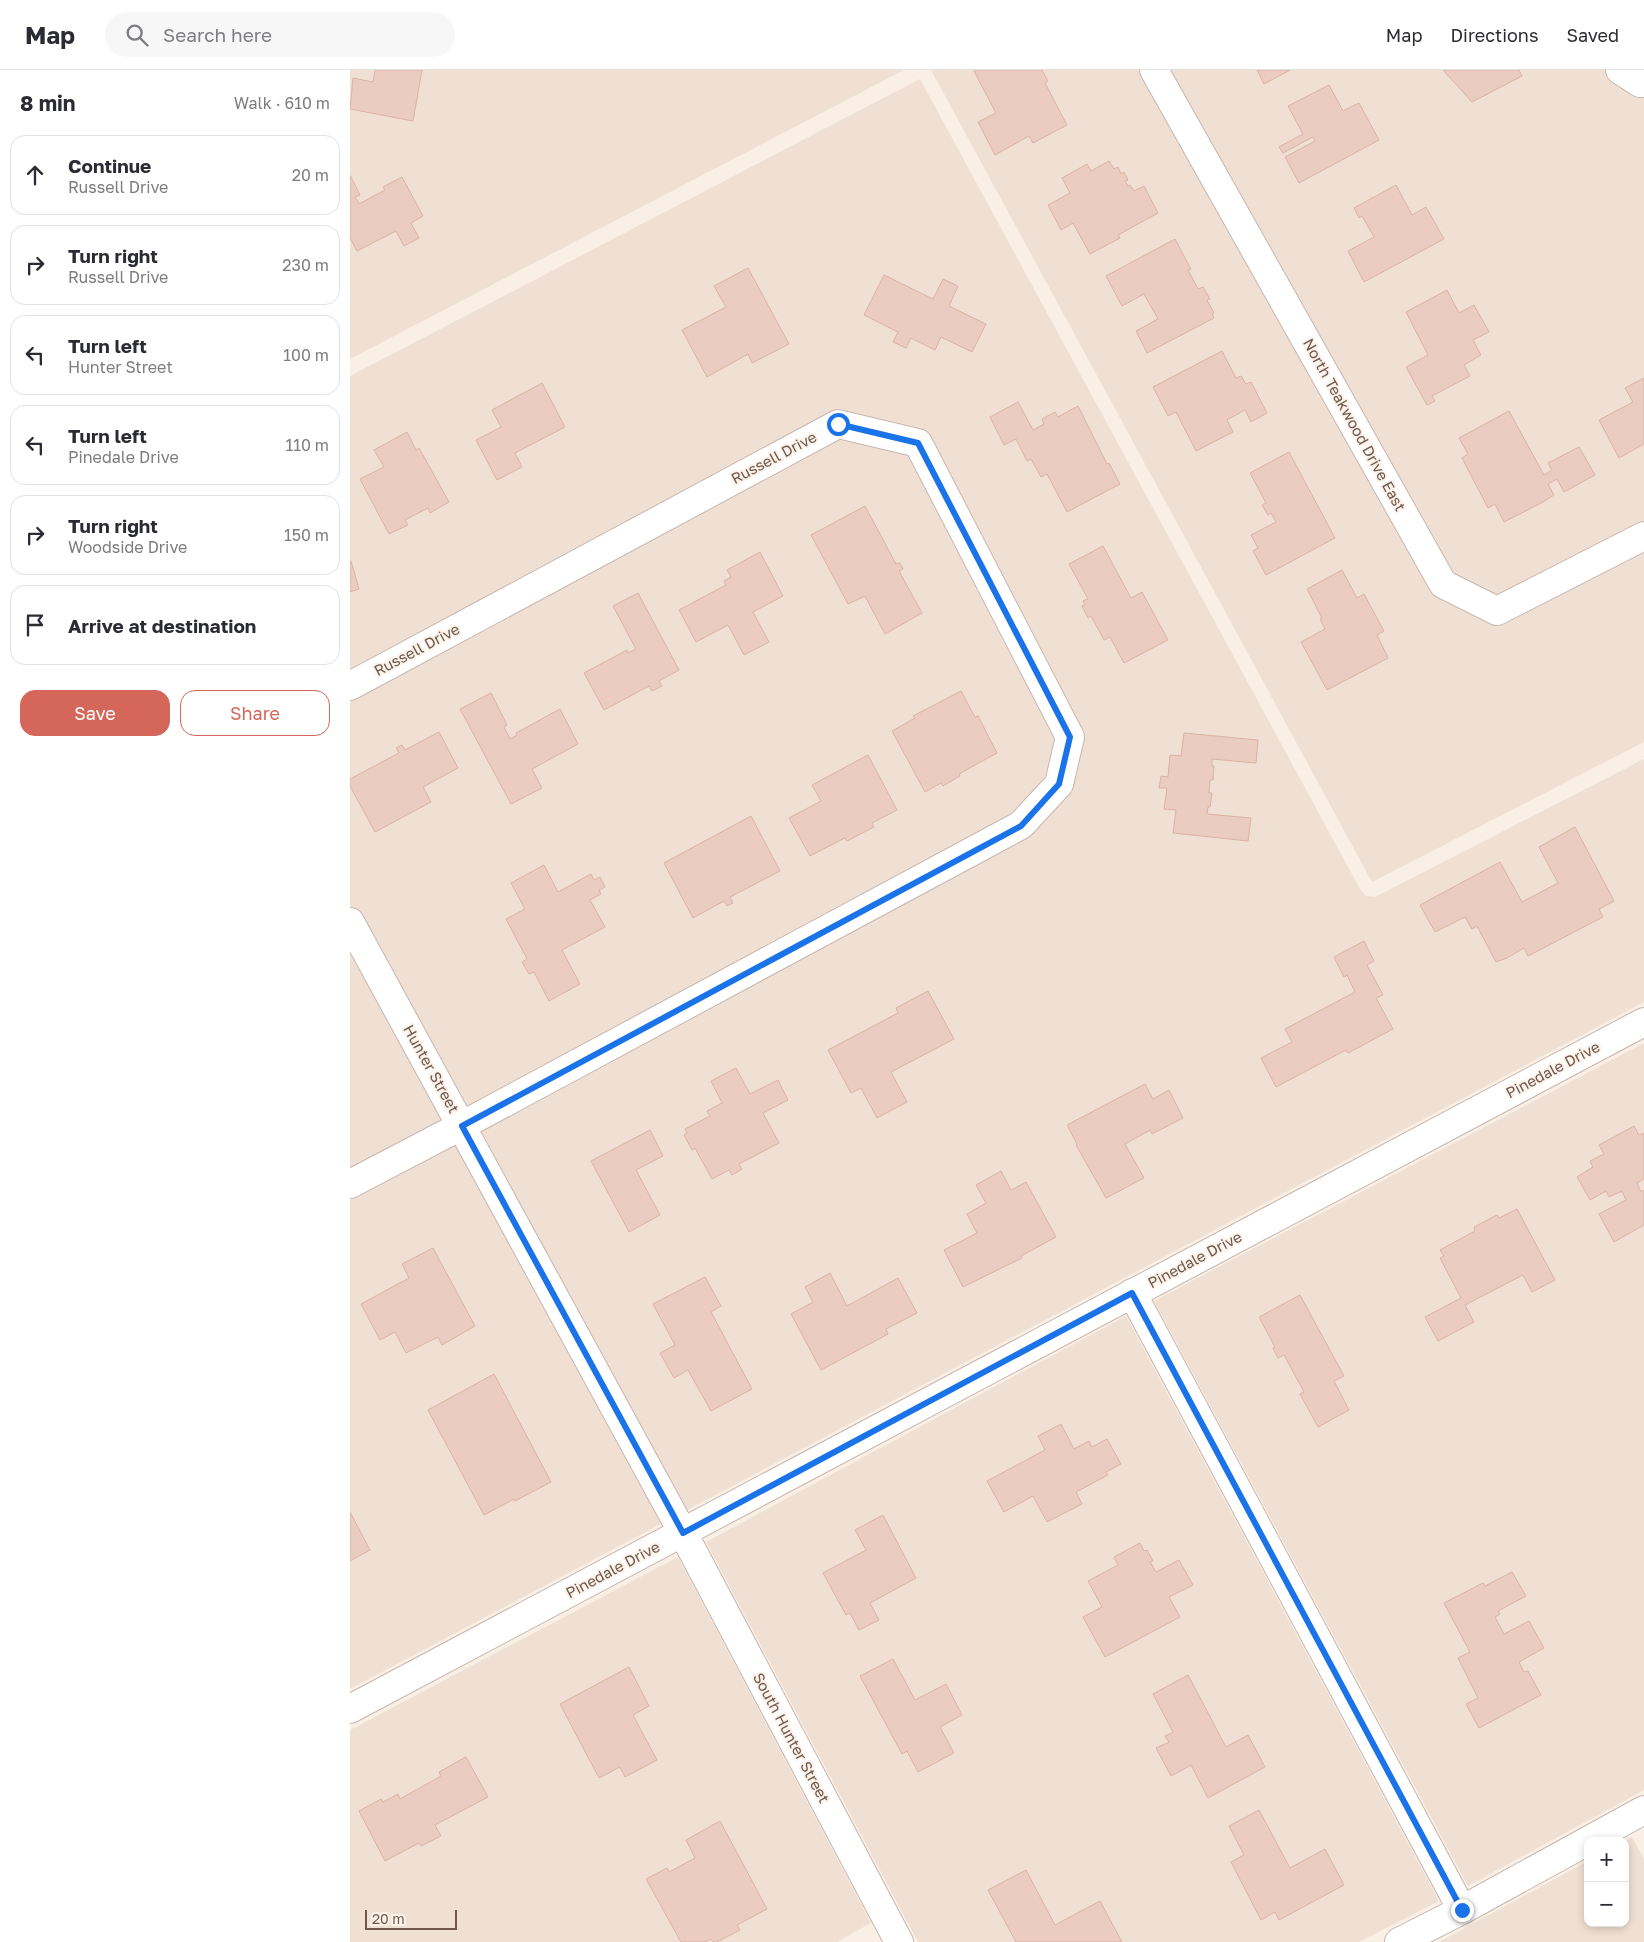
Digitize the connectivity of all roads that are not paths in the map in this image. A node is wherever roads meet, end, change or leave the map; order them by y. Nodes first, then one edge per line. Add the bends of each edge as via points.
1 (1154, 70) edge
2 (1620, 70) edge
3 (1644, 83) edge
4 (1644, 536) edge
5 (350, 686) edge
6 (350, 922) edge
7 (1644, 1022) edge
8 (462, 1126) junction
9 (350, 1184) edge
10 (1132, 1293) junction
11 (683, 1533) junction
12 (350, 1710) edge
13 (1642, 1816) edge
14 (1462, 1910) junction
15 (889, 1939) edge
16 (1399, 1942) edge

1 - 4 street, North Teakwood Drive East via 1444,584 1497,611
2 - 3 street
5 - 8 street, Russell Drive via 838,424 918,443 1070,737 1059,784 1021,826
6 - 8 street, Hunter Street
7 - 10 street, Pinedale Drive
8 - 9 street, Russell Drive
8 - 11 street, Hunter Street
10 - 11 street, Pinedale Drive
10 - 14 street
11 - 12 street, Pinedale Drive
11 - 15 street, South Hunter Street
13 - 14 street
14 - 16 street

